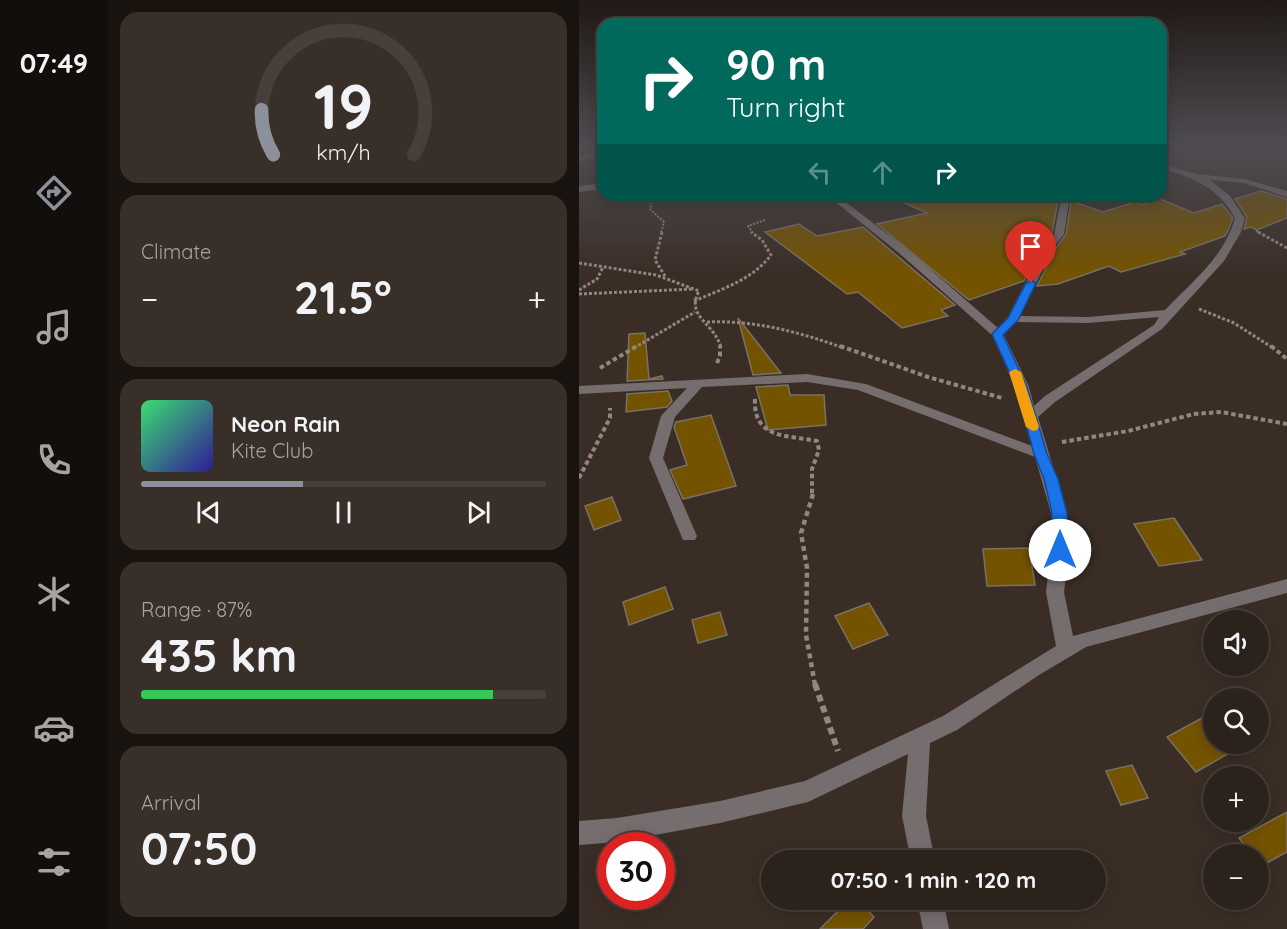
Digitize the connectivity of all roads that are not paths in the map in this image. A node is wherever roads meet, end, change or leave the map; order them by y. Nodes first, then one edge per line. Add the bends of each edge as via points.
1 (1217, 187) edge
2 (1266, 187) edge
3 (1287, 194) edge
4 (840, 201) edge
5 (1065, 201) edge
6 (1168, 314) junction
7 (1013, 320) junction
8 (998, 334) junction
9 (700, 385) junction
10 (579, 390) edge
11 (1028, 410) junction
12 (1039, 450) junction
13 (689, 536) dead end
14 (1287, 585) edge
15 (1066, 650) junction
16 (920, 738) junction
17 (579, 833) edge
18 (921, 850) edge
19 (932, 910) edge
20 (936, 929) edge

1 - 6 street via 1234,207 1239,223 1225,252
2 - 3 street
4 - 8 street
5 - 7 street via 1059,234 1049,246
6 - 7 street
6 - 11 street via 1145,337
7 - 8 street
8 - 11 street
9 - 10 street
9 - 12 street via 807,378 861,387
9 - 13 street via 668,416 656,458
11 - 12 street
12 - 15 street via 1059,513 1055,592
14 - 15 street via 1080,642
15 - 16 street
16 - 17 street via 808,791 720,812
16 - 18 street via 914,816
19 - 20 street

